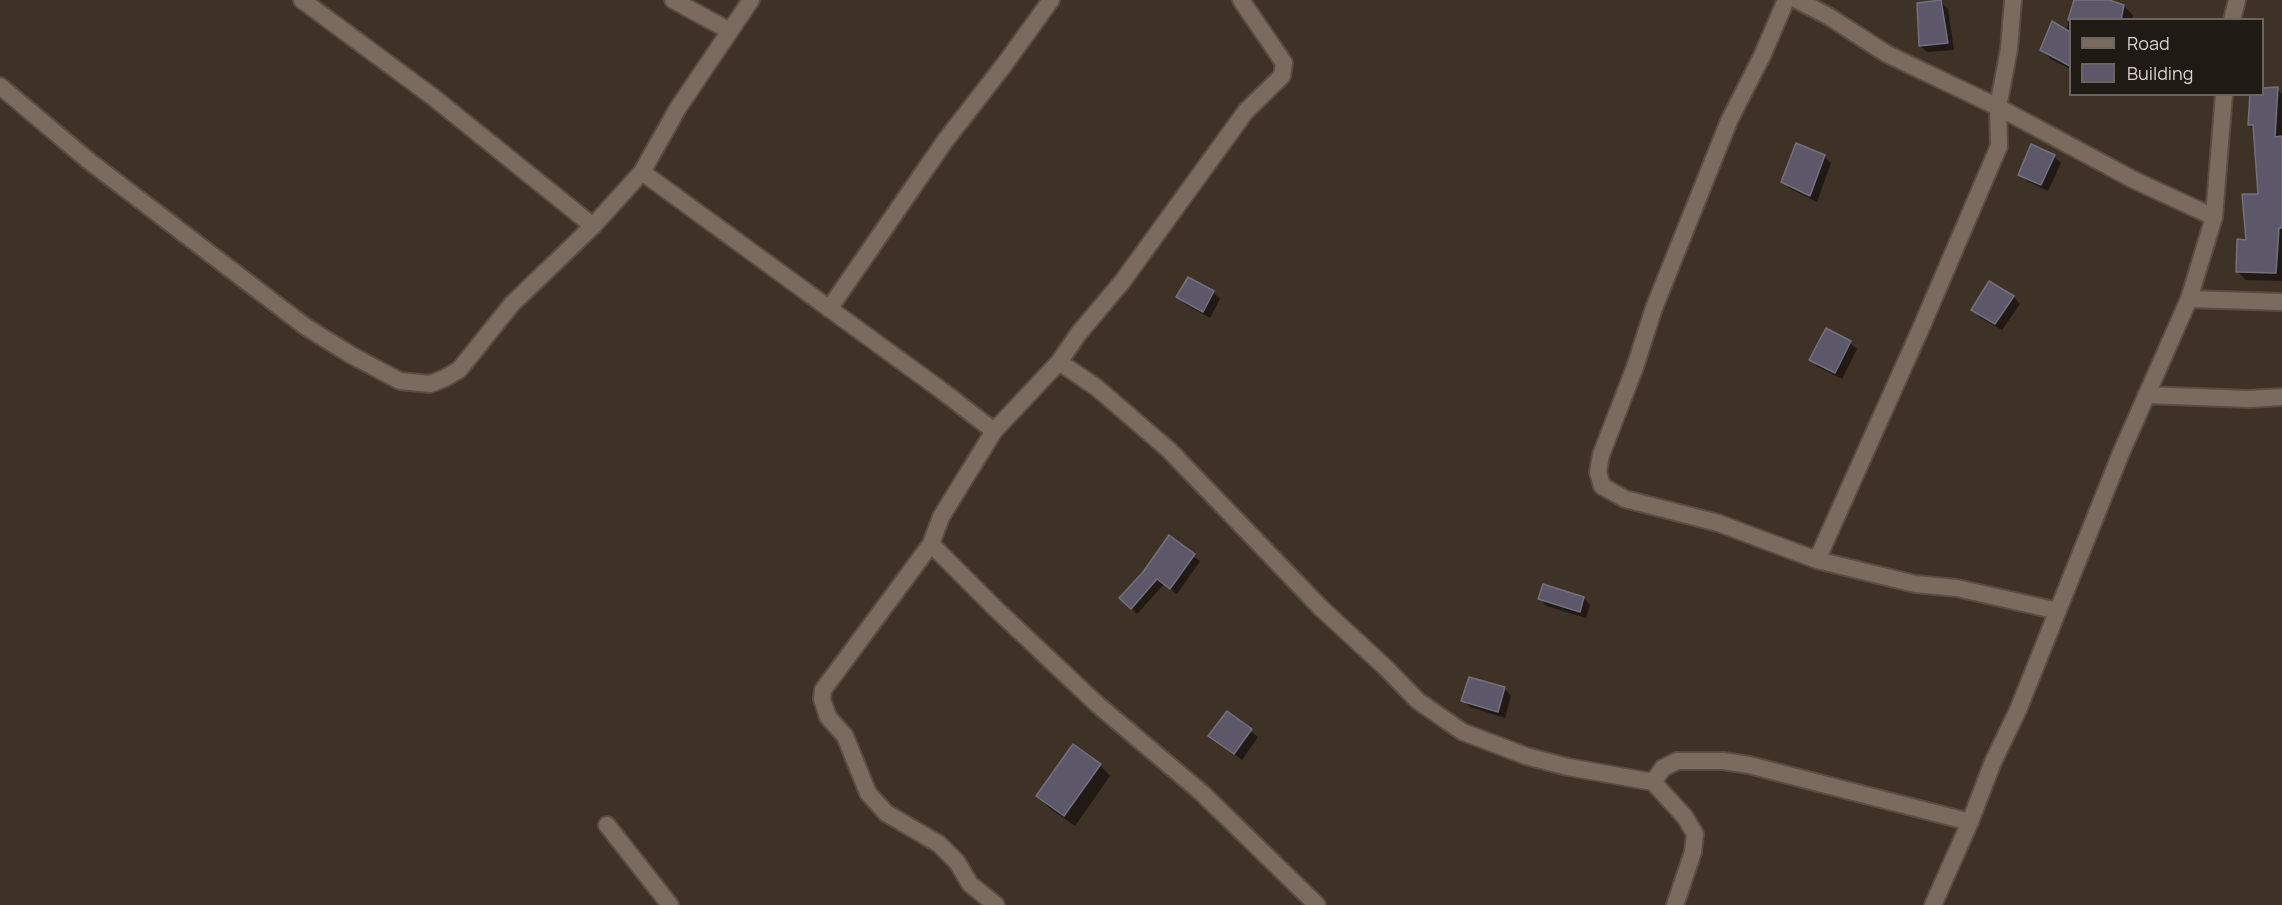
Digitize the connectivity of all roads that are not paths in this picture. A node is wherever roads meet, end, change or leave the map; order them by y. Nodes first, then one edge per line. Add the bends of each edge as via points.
1 (302, 0) edge
2 (673, 0) edge
3 (751, 0) edge
4 (1051, 0) edge
5 (1241, 0) edge
6 (1786, 0) edge
7 (1797, 0) edge
8 (2013, 0) edge
9 (2236, 0) edge
10 (2232, 18) edge
11 (730, 31) junction
12 (0, 86) edge
13 (2224, 96) edge
14 (1998, 107) junction
15 (642, 172) junction
16 (2214, 217) junction
17 (593, 226) junction
18 (2189, 299) junction
19 (2282, 302) edge
20 (829, 309) junction
21 (1059, 362) junction
22 (2146, 395) junction
23 (2282, 397) edge
24 (994, 431) junction
25 (931, 544) junction
26 (1817, 560) junction
27 (2058, 611) junction
28 (1653, 782) junction
29 (1970, 822) junction
30 (607, 825) dead end
31 (1309, 904) edge
32 (670, 905) edge
33 (996, 905) edge
34 (1675, 905) edge
35 (1933, 905) edge

1 - 17 street via 434,97
2 - 11 street
3 - 11 street
4 - 20 street via 945,141
5 - 21 street via 1284,63 1282,76 1246,111
6 - 26 street via 1729,121 1658,297 1598,472 1602,486 1625,499 1718,523
7 - 14 street via 1887,54
8 - 14 street
9 - 10 street
11 - 15 street via 678,108
12 - 17 street via 89,161 306,327 400,381 430,384 459,370 512,304
13 - 16 street
14 - 16 street via 2134,180
14 - 26 street via 1999,146
15 - 17 street
15 - 20 street
16 - 18 street
18 - 19 street
18 - 22 street
20 - 24 street
21 - 24 street
21 - 28 street via 1096,387 1168,450 1321,608 1427,707 1463,732 1526,756
22 - 23 street
22 - 27 street
24 - 25 street via 940,516
25 - 31 street via 1098,705 1202,793
25 - 33 street via 823,690 822,699 828,717 845,736 868,793 886,813 939,844 957,862 970,884
26 - 27 street via 1915,584 1957,588
27 - 29 street
28 - 29 street via 1663,768 1677,761 1722,760
28 - 34 street via 1695,834
29 - 35 street
30 - 32 street

